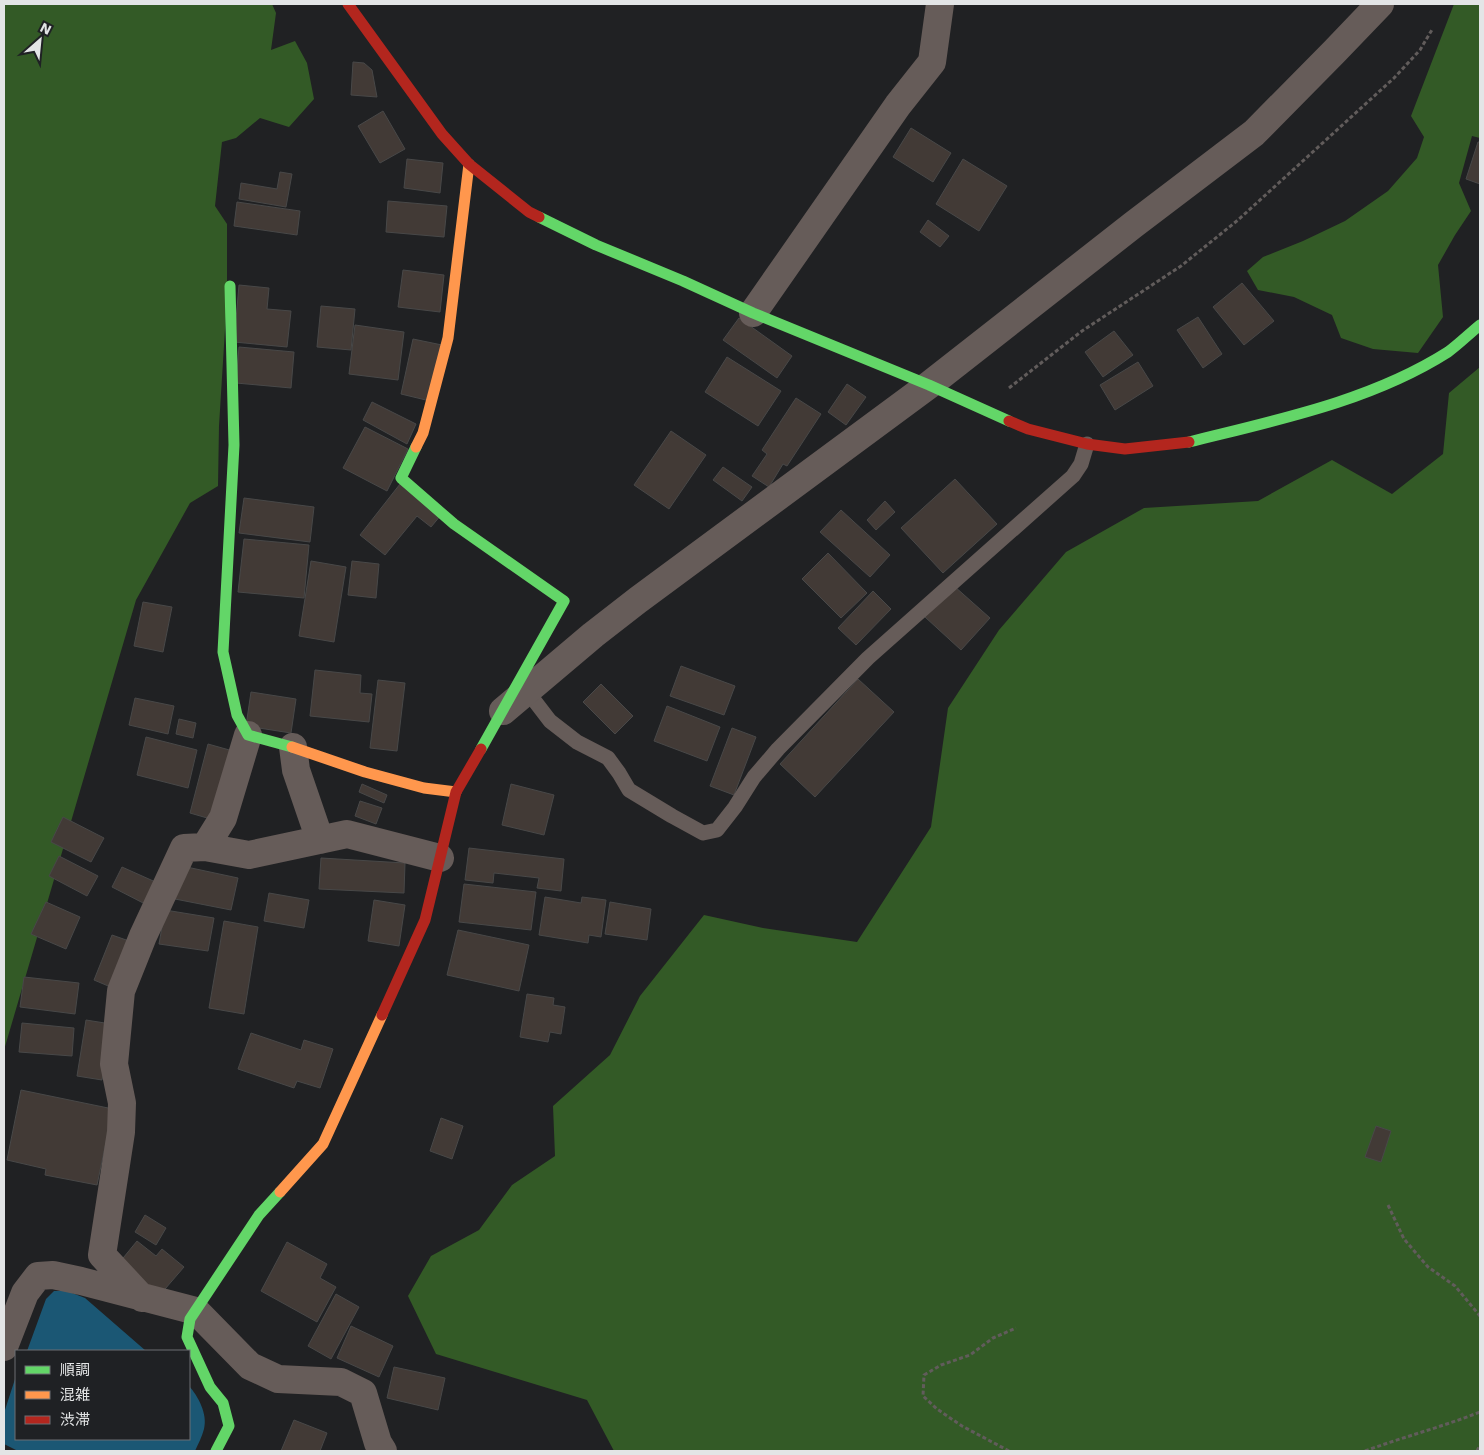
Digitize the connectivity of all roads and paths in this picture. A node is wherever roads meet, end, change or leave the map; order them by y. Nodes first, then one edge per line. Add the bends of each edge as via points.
1 (348, 4) edge
2 (940, 4) edge
3 (1380, 4) edge
4 (1433, 28) dead end
5 (469, 164) junction
6 (230, 286) dead end
7 (753, 313) junction
8 (1480, 325) edge
9 (929, 385) junction
10 (981, 410) junction
11 (1087, 444) junction
12 (527, 691) junction
13 (504, 711) junction
14 (248, 735) junction
15 (293, 747) junction
16 (456, 792) junction
17 (320, 840) junction
18 (205, 847) junction
19 (440, 858) junction
20 (1388, 1205) dead end
21 (142, 1298) junction
22 (196, 1311) junction
23 (1480, 1316) edge
24 (1016, 1328) dead end
25 (4, 1347) edge
26 (1480, 1412) edge
27 (1480, 1445) edge
28 (216, 1451) edge
29 (383, 1451) edge
30 (1009, 1451) edge
31 (1365, 1451) edge
32 (1477, 1451) edge

1 - 5 street via 442,134
2 - 7 street via 932,62 898,105
3 - 9 street via 1254,133
4 - 10 path via 1420,50 1394,78 1238,220 1180,266 1082,331
5 - 7 street via 529,212 596,245
5 - 13 street via 448,338 423,433 401,478 454,524 564,602
6 - 14 street via 234,444 223,652 237,715
7 - 9 street
8 - 11 street via 1448,351 1405,376 1302,413 1189,442 1125,449
9 - 10 street
9 - 12 street via 638,600
10 - 11 street via 1028,429
11 - 12 lane via 1081,464 1073,476 868,658 754,776 736,807 717,830 703,833 629,790 608,758 578,742 550,721
12 - 13 street
13 - 16 street
14 - 15 street
14 - 18 street via 223,818
15 - 16 street via 365,772 424,788
15 - 17 street via 296,770
16 - 19 street
17 - 18 street via 249,855
17 - 19 street via 347,834
18 - 21 street via 184,848 121,991 114,1064 122,1103 121,1132 102,1256
19 - 22 street via 425,920 324,1144 259,1215
20 - 23 path via 1404,1240 1428,1267 1455,1286
21 - 22 street
21 - 25 street via 82,1281 53,1275 38,1276 26,1293
22 - 28 street via 190,1319 187,1337 210,1387 223,1402 229,1426
22 - 29 street via 250,1366 278,1379 341,1382 363,1393
24 - 30 path via 992,1338 970,1355 924,1375 923,1396 937,1409
26 - 31 path
27 - 32 path

